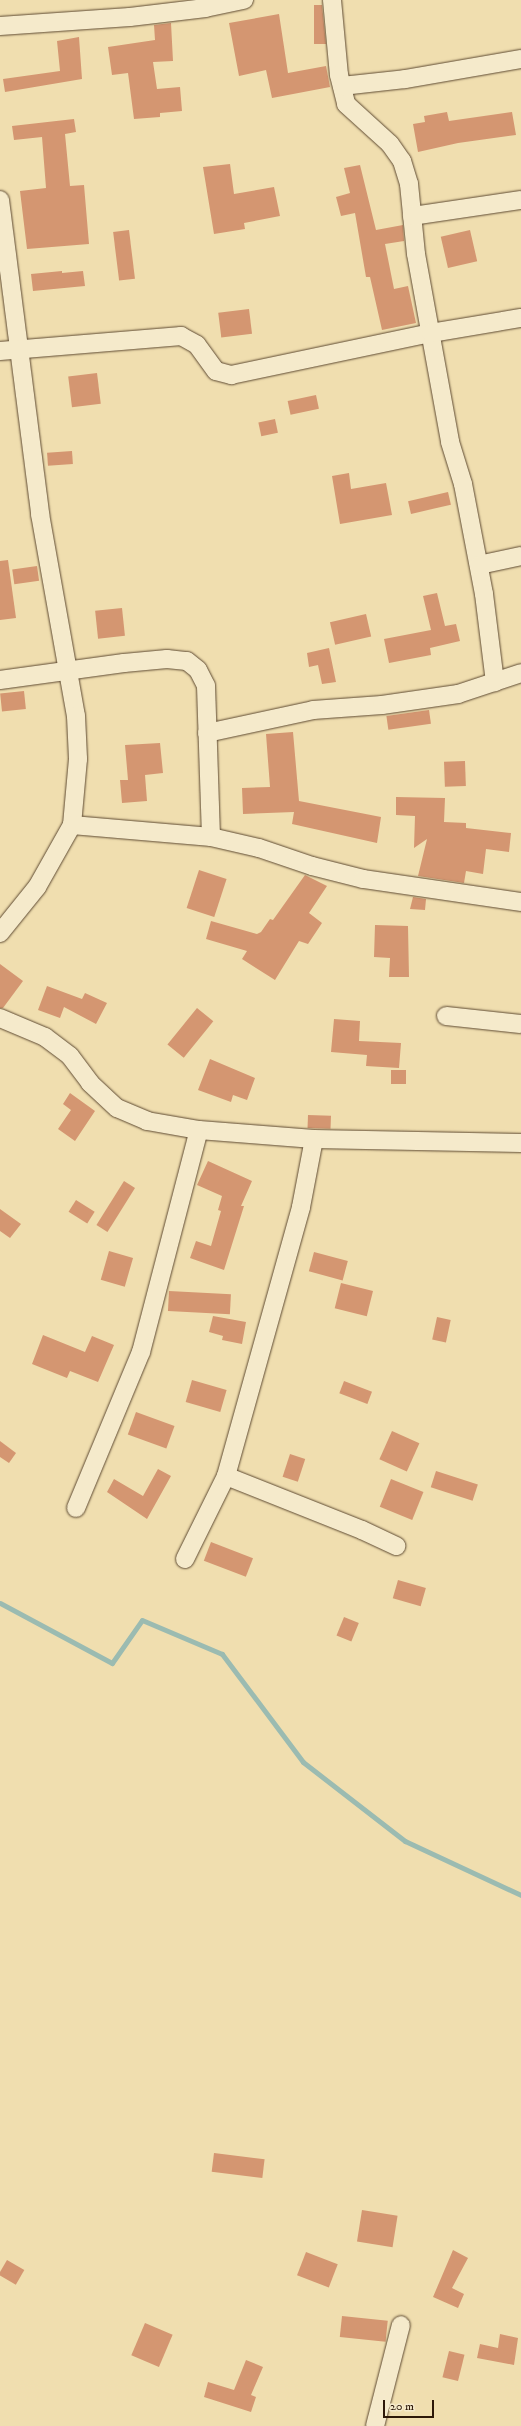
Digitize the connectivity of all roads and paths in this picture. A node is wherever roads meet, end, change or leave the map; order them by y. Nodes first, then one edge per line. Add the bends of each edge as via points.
1 (244, 0) edge
2 (332, 0) edge
3 (0, 26) edge
4 (521, 59) edge
5 (342, 86) junction
6 (0, 200) edge
7 (521, 200) edge
8 (412, 216) junction
9 (521, 318) edge
10 (431, 333) junction
11 (9, 350) edge
12 (521, 556) edge
13 (479, 565) junction
14 (70, 670) junction
15 (521, 673) edge
16 (0, 680) edge
17 (495, 682) junction
18 (207, 733) junction
19 (72, 825) junction
20 (211, 837) junction
21 (521, 902) edge
22 (0, 933) edge
23 (446, 1016) dead end
24 (0, 1018) edge
25 (521, 1024) edge
26 (199, 1130) junction
27 (314, 1139) junction
28 (521, 1143) edge
29 (226, 1476) junction
30 (76, 1508) dead end
31 (396, 1546) dead end
32 (185, 1559) dead end
33 (401, 2325) dead end
34 (375, 2426) edge

1 - 3 street via 205,8 130,17
2 - 5 street
4 - 5 street via 405,79
5 - 8 street via 346,104 390,144 402,161 409,184
6 - 11 street
7 - 8 street
8 - 10 street
9 - 10 street
10 - 11 street via 231,375 216,371 197,345 181,336
10 - 13 street via 450,442 463,484
11 - 14 street
12 - 13 street
13 - 17 street
14 - 16 street
14 - 18 street via 167,659 188,661 198,670 206,686
14 - 19 street via 78,759
15 - 17 street
17 - 18 street via 458,694 382,705 313,710
18 - 20 street
19 - 20 street
19 - 22 street via 37,887
20 - 21 street via 363,878
23 - 25 street
24 - 26 street via 45,1037 70,1056 90,1083 117,1108 148,1121
26 - 27 street
26 - 30 street via 141,1352
27 - 28 street
27 - 29 street via 301,1207
29 - 31 street
29 - 32 street
33 - 34 street

